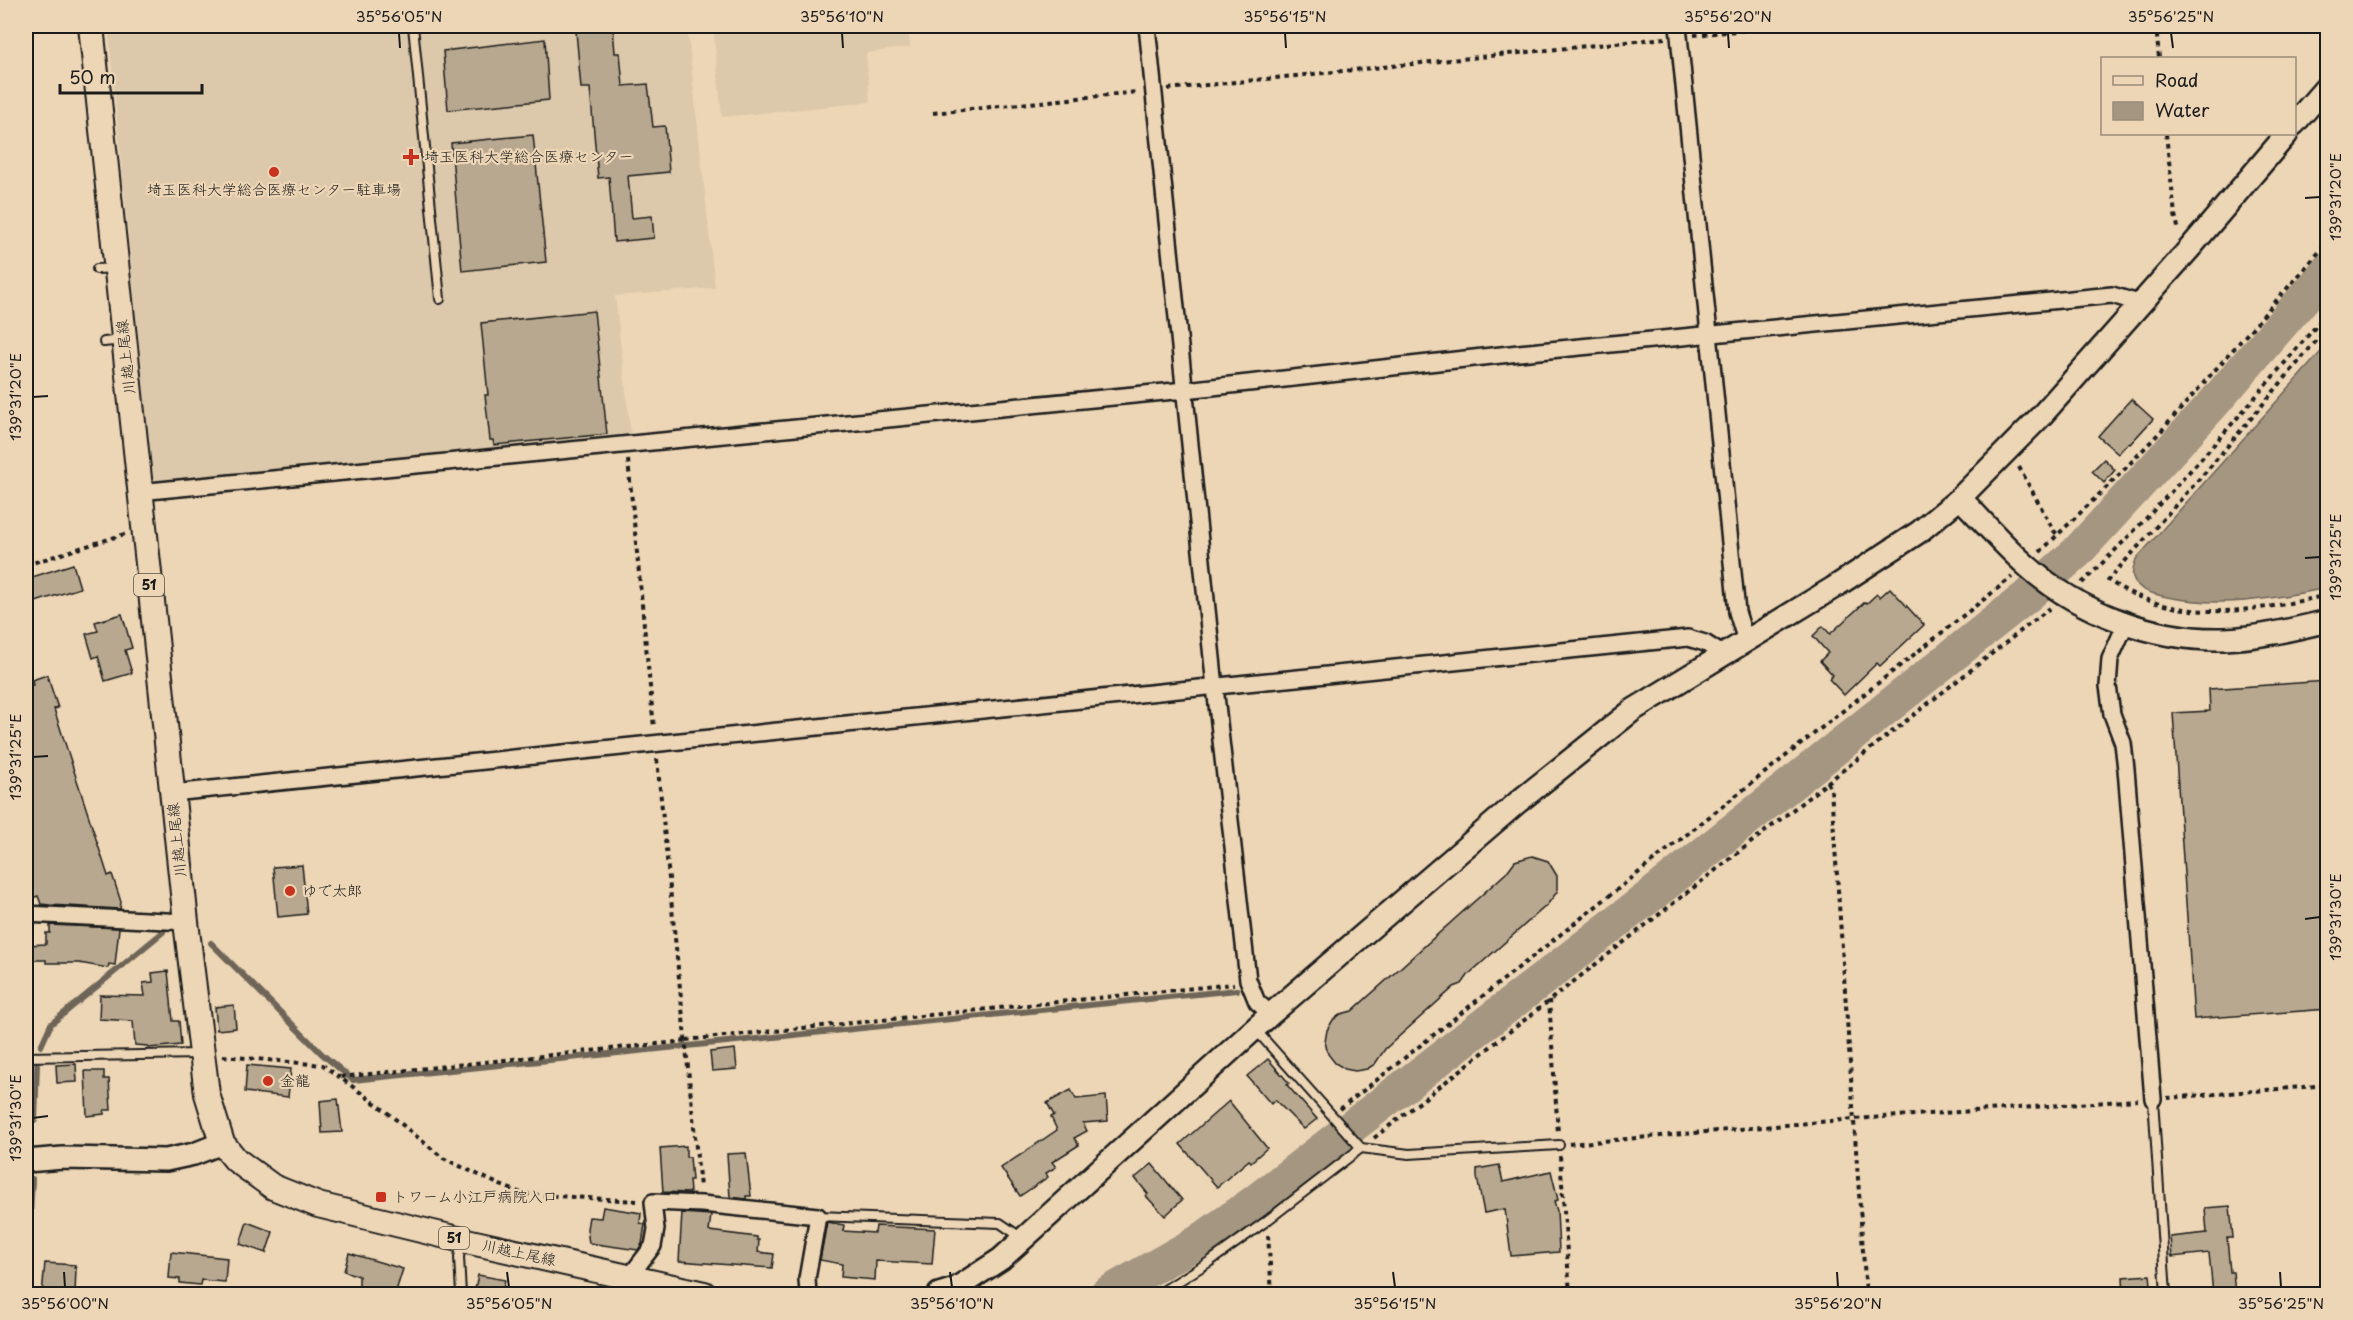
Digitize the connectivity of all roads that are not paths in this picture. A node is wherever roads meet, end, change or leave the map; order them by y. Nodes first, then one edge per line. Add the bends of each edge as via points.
1 (91, 26) edge
2 (413, 26) edge
3 (1147, 26) edge
4 (1678, 31) edge
5 (2328, 85) edge
6 (2296, 123) edge
7 (2286, 135) edge
8 (440, 299) dead end
9 (2142, 304) junction
10 (1710, 335) junction
11 (1185, 390) junction
12 (139, 492) junction
13 (1960, 498) junction
14 (2328, 621) edge
15 (2126, 623) junction
16 (1746, 641) junction
17 (1724, 655) junction
18 (1215, 687) junction
19 (172, 793) junction
20 (26, 914) edge
21 (186, 922) junction
22 (1271, 1014) junction
23 (1255, 1029) junction
24 (202, 1054) junction
25 (26, 1057) edge
26 (2153, 1099) joint
27 (222, 1143) junction
28 (1559, 1145) road end
29 (1360, 1146) junction
30 (26, 1161) edge
31 (818, 1216) junction
32 (1024, 1239) junction
33 (462, 1240) junction
34 (630, 1276) junction
35 (461, 1294) edge
36 (704, 1294) edge
37 (808, 1294) edge
38 (939, 1294) edge
39 (1158, 1294) edge
40 (2166, 1294) edge

1 - 12 main road, 川越上尾線 / 51 via 114,341
2 - 8 lane
3 - 11 street
4 - 10 street
5 - 6 street
7 - 9 street
9 - 10 street via 2112,295
9 - 13 street via 2042,416
10 - 11 street
10 - 16 street via 1737,612
11 - 12 street
11 - 18 street
12 - 19 main road, 川越上尾線 / 51
13 - 15 street via 2026,566 2063,594
13 - 16 street via 1919,532
14 - 15 street via 2224,639 2166,633
15 - 26 street via 2110,659 2108,686 2126,769
16 - 17 street
17 - 18 street via 1688,638
17 - 22 street via 1633,710 1518,802
18 - 19 street
18 - 22 street via 1248,980 1257,1002
19 - 21 main road, 川越上尾線 / 51
20 - 21 street
21 - 24 main road, 川越上尾線 / 51
22 - 23 street
23 - 29 lane
23 - 32 street
24 - 25 lane
24 - 27 main road, 川越上尾線 / 51 via 207,1094
26 - 40 lane
27 - 30 street via 166,1160
27 - 33 main road, 川越上尾線 / 51 via 251,1172 293,1197
28 - 29 lane via 1409,1154
29 - 39 lane via 1265,1222
31 - 32 lane via 1000,1223
31 - 34 street via 653,1202 653,1246
31 - 37 street
32 - 38 street via 955,1289
33 - 34 main road, 川越上尾線 / 51
33 - 35 lane
34 - 36 main road, 川越上尾線 / 51

